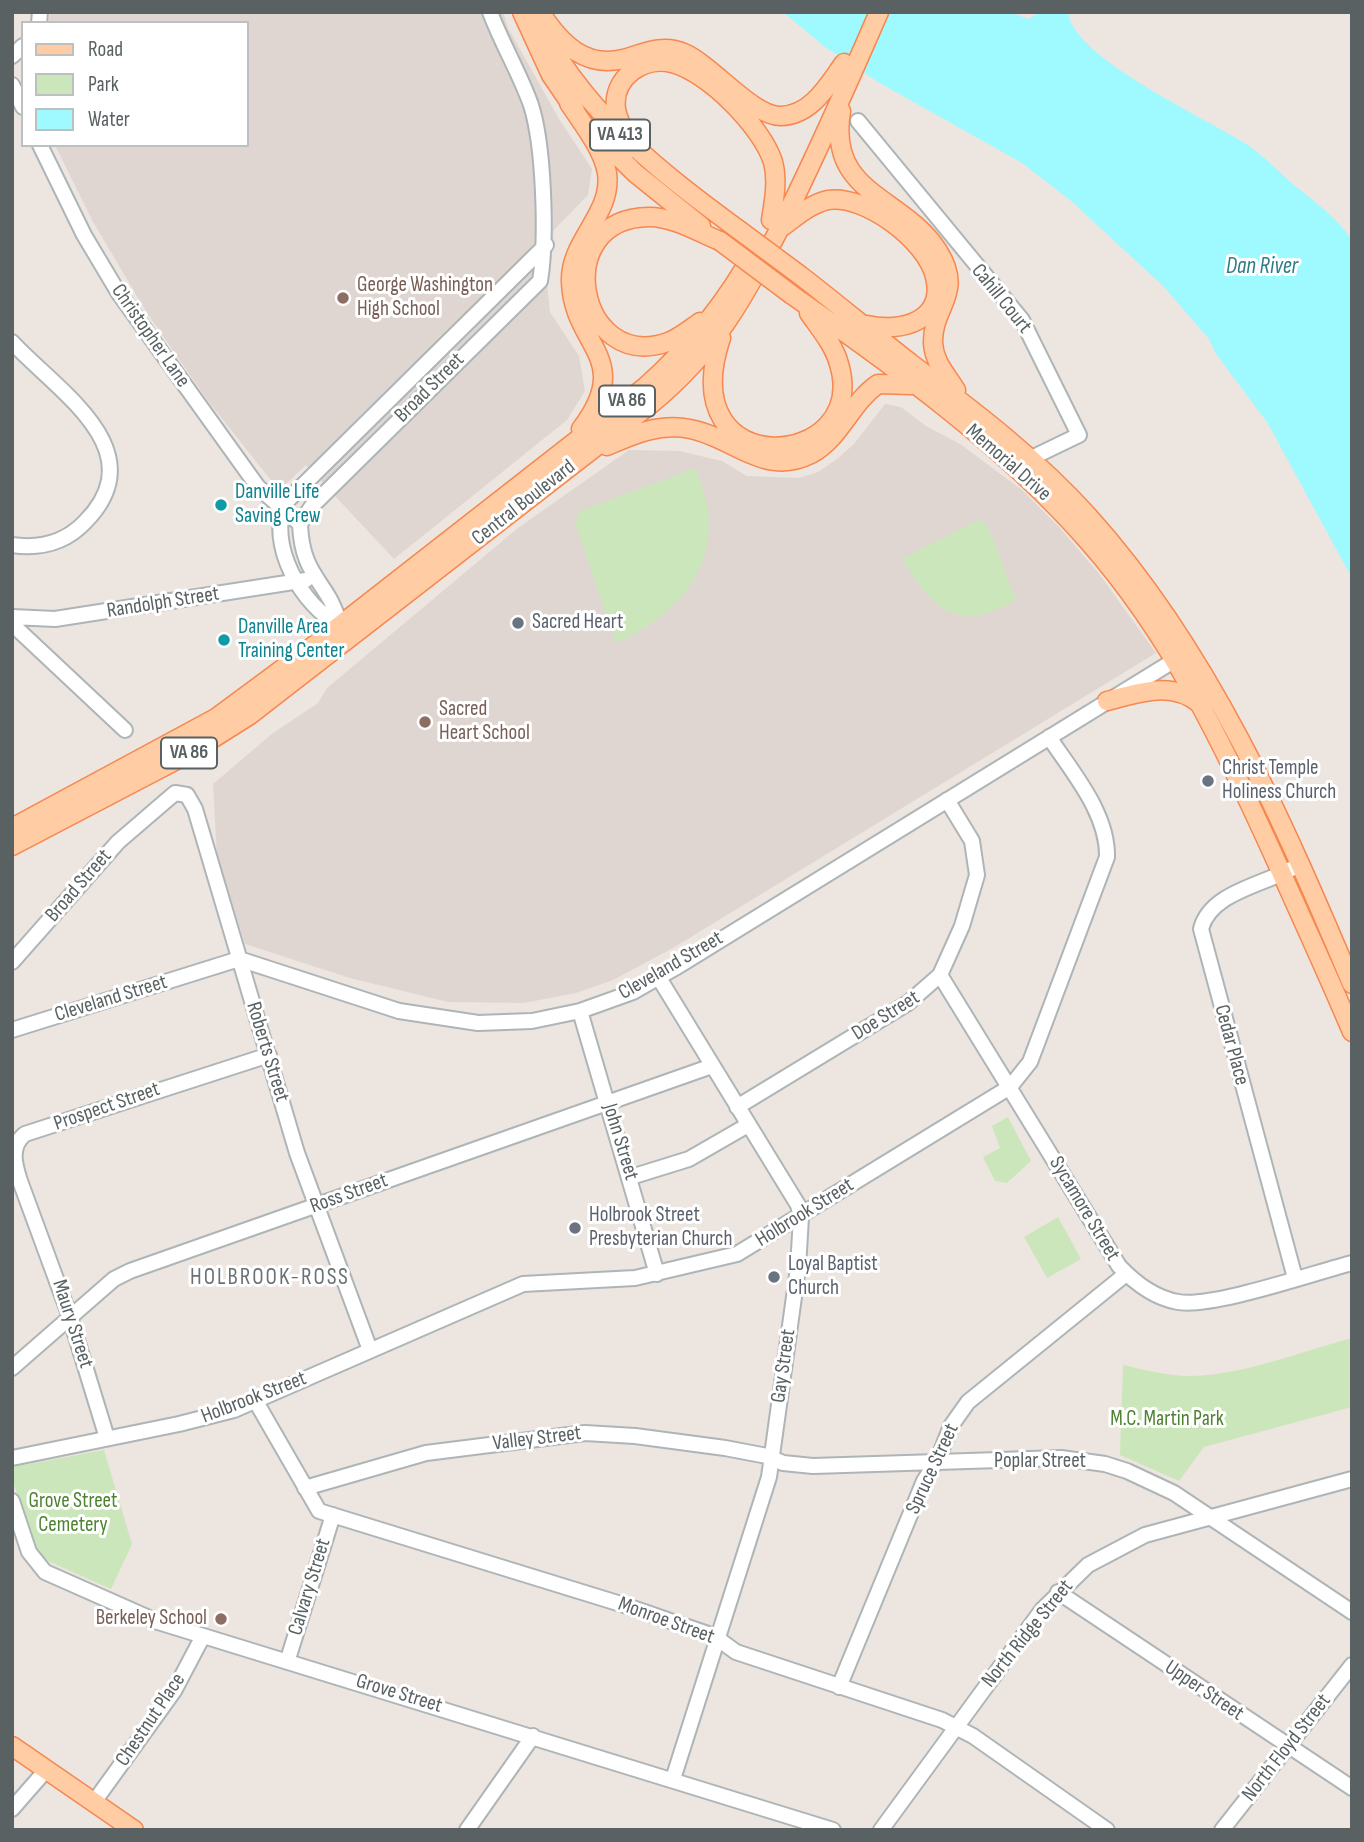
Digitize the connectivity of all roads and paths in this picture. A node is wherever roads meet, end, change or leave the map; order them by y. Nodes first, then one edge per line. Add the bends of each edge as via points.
1 (490, 12) edge
2 (522, 12) edge
3 (531, 12) edge
4 (540, 12) edge
5 (866, 12) edge
6 (879, 12) edge
7 (844, 63) junction
8 (12, 85) edge
9 (835, 99) junction
10 (21, 103) edge
11 (569, 103) junction
12 (858, 121) dead end
13 (41, 147) edge
14 (634, 148) junction
15 (775, 225) junction
16 (720, 241) junction
17 (545, 245) junction
18 (797, 298) junction
19 (722, 318) junction
20 (865, 325) junction
21 (12, 342) edge
22 (912, 385) junction
23 (961, 400) junction
24 (566, 449) junction
25 (585, 456) junction
26 (1022, 462) junction
27 (282, 510) junction
28 (300, 524) junction
29 (12, 545) edge
30 (314, 578) junction
31 (297, 581) junction
32 (12, 617) edge
33 (12, 624) edge
34 (340, 625) junction
35 (1183, 655) junction
36 (1107, 702) junction
37 (1205, 709) junction
38 (125, 730) dead end
39 (1049, 737) junction
40 (947, 800) junction
41 (149, 813) joint
42 (12, 828) edge
43 (12, 846) edge
44 (1298, 864) junction
45 (1281, 874) junction
46 (239, 959) junction
47 (12, 962) edge
48 (940, 975) junction
49 (659, 978) junction
50 (1352, 984) edge
51 (580, 1011) junction
52 (12, 1030) edge
53 (1352, 1032) edge
54 (269, 1055) junction
55 (712, 1066) junction
56 (1010, 1087) junction
57 (608, 1103) junction
58 (737, 1107) junction
59 (748, 1125) junction
60 (631, 1177) junction
61 (316, 1206) junction
62 (31, 1212) joint
63 (802, 1217) junction
64 (1352, 1263) edge
65 (657, 1274) junction
66 (1126, 1274) junction
67 (1296, 1278) junction
68 (70, 1317) junction
69 (370, 1350) junction
70 (12, 1367) edge
71 (256, 1400) junction
72 (107, 1438) junction
73 (12, 1458) edge
74 (772, 1458) junction
75 (936, 1464) junction
76 (1352, 1479) edge
77 (305, 1488) junction
78 (12, 1501) edge
79 (333, 1515) junction
80 (1207, 1517) junction
81 (18, 1543) edge
82 (1058, 1592) junction
83 (1352, 1612) edge
84 (203, 1636) junction
85 (718, 1639) junction
86 (288, 1660) junction
87 (1352, 1665) edge
88 (839, 1687) junction
89 (956, 1727) junction
90 (533, 1736) junction
91 (12, 1746) edge
92 (1287, 1747) junction
93 (47, 1769) junction
94 (673, 1779) junction
95 (1352, 1788) edge
96 (94, 1802) junction
97 (12, 1809) edge
98 (134, 1830) edge
99 (467, 1830) edge
100 (833, 1830) edge
101 (881, 1830) edge
102 (1107, 1830) edge
103 (1222, 1830) edge

1 - 17 street, Broad Street via 532,108
2 - 11 main road, Memorial Drive
3 - 14 main road, Memorial Drive / VA 413 via 590,101
4 - 7 main road via 559,40 588,58 613,61 657,49 682,52 774,116 794,114 812,104
5 - 7 main road, Central Boulevard
6 - 9 main road, Central Boulevard
7 - 9 main road, Central Boulevard
8 - 10 street
9 - 15 main road, Central Boulevard
9 - 23 main road via 848,170 929,239 944,262 948,295 933,345 940,367
11 - 16 main road, Memorial Drive via 635,173
11 - 24 main road via 604,163 607,184 602,204 573,258 570,280 576,311 603,367 603,392
12 - 26 street, Cahill Court via 1031,334 1079,435
13 - 27 street, Christopher Lane via 118,292 233,454
14 - 15 main road via 616,105 627,75 653,63 684,68 723,96 762,140 775,175
14 - 20 main road, Memorial Drive / VA 413, bridge
15 - 19 main road, Central Boulevard via 741,304
15 - 20 main road via 817,204 849,200 884,218 913,241 935,277 933,303 920,319 904,328
16 - 18 main road, Memorial Drive, bridge
16 - 19 main road via 670,221 635,219 614,228 597,243 584,275 585,295 593,314 614,335 632,344 668,342
17 - 27 street, Broad Street
17 - 28 street, Broad Street via 540,281 312,506
18 - 19 main road via 831,345 842,384 838,406 827,424 813,438 789,447 751,443 732,430 719,412 711,386
18 - 22 main road, Memorial Drive / VA 413
19 - 24 main road, Central Boulevard / VA 86
19 - 25 main road, Central Boulevard / VA 86 via 707,351 670,389
20 - 23 main road, Memorial Drive / VA 413
21 - 29 street via 92,419 109,456 108,480 99,505 75,532 53,544
22 - 25 main road via 878,384 821,448 787,461 751,457 697,430 670,427 640,432
22 - 26 main road, Memorial Drive / VA 413
23 - 26 main road, Memorial Drive / VA 413
24 - 34 main road, Central Boulevard / VA 86
25 - 43 main road, Central Boulevard / VA 86 via 240,721
26 - 35 main road, Memorial Drive / VA 413 via 1112,544 1151,593
27 - 28 street, Christopher Lane
27 - 31 street via 282,540
28 - 30 street via 302,552
30 - 31 street, Randolph Street
30 - 34 street via 335,604
31 - 32 street, Randolph Street via 75,616
31 - 34 street via 325,618
33 - 38 street
34 - 42 main road, Central Boulevard / VA 86 via 206,724
35 - 36 street, Cleveland Street
35 - 37 main road, Memorial Drive / VA 413
35 - 44 main road, Memorial Drive / VA 413 via 1247,750
36 - 37 main road via 1163,689 1186,694
36 - 39 street, Cleveland Street
37 - 45 main road, Memorial Drive / VA 413
39 - 40 street, Cleveland Street
39 - 56 street, Holbrook Street via 1100,818 1107,857 1030,1062
40 - 48 street, Doe Street via 972,841 977,875 962,926
40 - 49 street, Cleveland Street
41 - 46 street, Roberts Street via 175,793 184,793 191,800
41 - 47 street, Broad Street
44 - 45 street, Cedar Place
44 - 50 main road, Memorial Drive / VA 413
45 - 53 main road, Memorial Drive / VA 413
45 - 67 street, Cedar Place via 1218,902 1207,912 1201,929
46 - 51 street, Cleveland Street via 425,1017 505,1023
46 - 52 street, Cleveland Street
46 - 54 street, Roberts Street
48 - 56 street, Sycamore Street
48 - 58 street, Doe Street via 908,1003
49 - 51 street, Cleveland Street
49 - 55 street
51 - 57 street, John Street
54 - 61 street, Roberts Street
54 - 62 street, Prospect Street via 25,1134 17,1143 14,1162
55 - 57 street, Ross Street
55 - 58 street
56 - 63 street, Holbrook Street
56 - 66 street, Sycamore Street
57 - 60 street, John Street
57 - 61 street, Ross Street
58 - 59 street
59 - 60 street via 689,1159
59 - 63 street
60 - 65 street, John Street
61 - 68 street, Ross Street via 130,1271
61 - 69 street, Roberts Street
62 - 68 street, Maury Street
63 - 65 street, Holbrook Street via 737,1254
63 - 74 street, Gay Street
64 - 67 street, Sycamore Street
65 - 69 street, Holbrook Street via 523,1284
66 - 67 street, Sycamore Street via 1163,1298 1192,1303
66 - 75 street, Spruce Street via 968,1402 951,1426
68 - 70 street, Ross Street
68 - 72 street, Maury Street
69 - 71 street, Holbrook Street
71 - 72 street, Holbrook Street via 207,1418
71 - 77 street, Monroe Street
72 - 73 street, Holbrook Street
74 - 75 street, Poplar Street via 828,1466
74 - 77 street, Valley Street via 635,1436 585,1433 426,1453
74 - 85 street, Gay Street
75 - 80 street, Poplar Street via 1061,1458 1105,1464 1148,1480
75 - 88 street, Spruce Street
76 - 80 street, North Ridge Street
77 - 79 street, Monroe Street via 319,1511
78 - 81 street, Grove Street
79 - 85 street, Monroe Street
79 - 86 street, Calvary Street
80 - 82 street, North Ridge Street via 1124,1544 1088,1565
80 - 83 street, Poplar Street
81 - 84 street, Grove Street via 45,1572 159,1622
82 - 89 street, North Ridge Street
82 - 92 street, Upper Street
84 - 86 street, Grove Street
84 - 96 street, Chestnut Place via 174,1691
85 - 88 street, Monroe Street via 736,1652
85 - 94 street, Gay Street
86 - 90 street, Grove Street
87 - 92 street, North Floyd Street
88 - 89 street, Monroe Street
89 - 101 street, North Ridge Street
89 - 102 street, Monroe Street
90 - 94 street, Grove Street
90 - 99 street
91 - 93 main road
92 - 95 street, Upper Street
92 - 103 street, North Floyd Street
93 - 96 main road
93 - 97 street
94 - 100 street, Grove Street
96 - 98 main road

